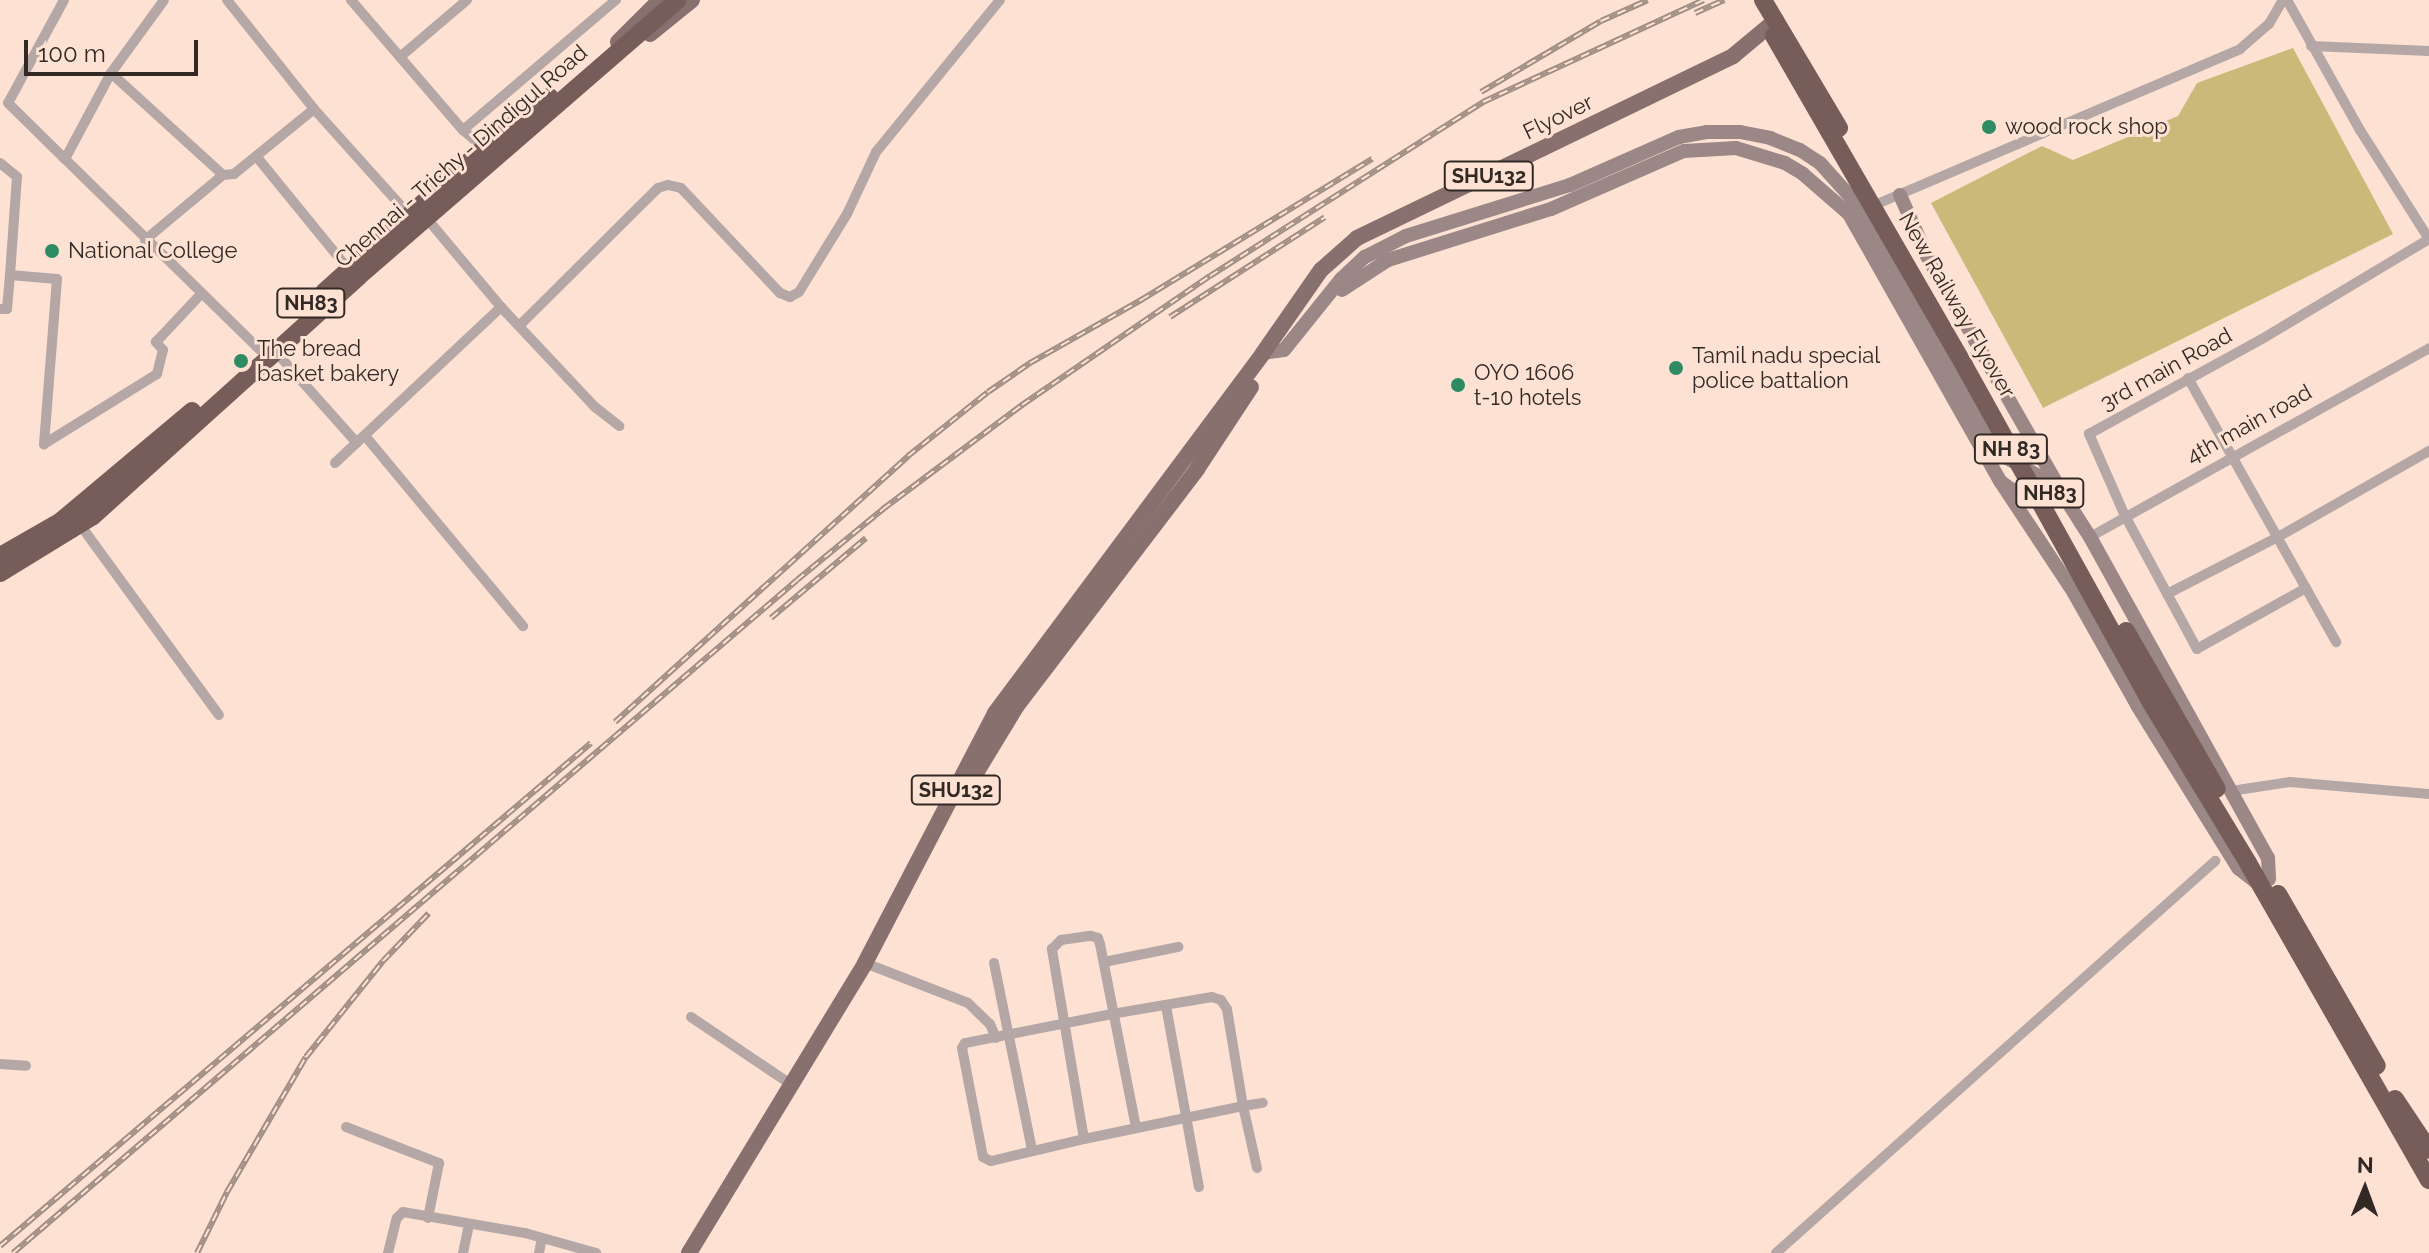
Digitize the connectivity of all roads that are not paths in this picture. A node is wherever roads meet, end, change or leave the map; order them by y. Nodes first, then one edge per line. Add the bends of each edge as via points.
1 (64, 0) edge
2 (164, 0) edge
3 (227, 0) edge
4 (351, 0) edge
5 (467, 0) edge
6 (616, 0) edge
7 (660, 0) edge
8 (668, 0) edge
9 (678, 0) edge
10 (692, 0) edge
11 (1000, 0) edge
12 (1752, 0) edge
13 (1763, 0) edge
14 (2285, 0) edge
15 (652, 19) junction
16 (1775, 28) junction
17 (619, 46) junction
18 (2311, 46) junction
19 (2429, 51) edge
20 (400, 57) junction
21 (111, 73) junction
22 (314, 109) junction
23 (463, 130) junction
24 (489, 154) junction
25 (256, 156) junction
26 (65, 159) junction
27 (0, 163) edge
28 (223, 175) junction
29 (1900, 195) junction
30 (1856, 212) junction
31 (418, 214) junction
32 (2429, 239) edge
33 (145, 240) junction
34 (348, 269) junction
35 (10, 275) junction
36 (201, 294) junction
37 (501, 307) junction
38 (0, 309) edge
39 (519, 326) junction
40 (1283, 337) junction
41 (2429, 348) edge
42 (267, 351) junction
43 (2188, 378) junction
44 (185, 424) junction
45 (619, 426) dead end
46 (362, 440) junction
47 (2429, 451) edge
48 (2232, 456) junction
49 (335, 463) dead end
50 (2000, 481) junction
51 (2059, 490) junction
52 (2125, 516) junction
53 (81, 526) junction
54 (2090, 537) junction
55 (2278, 537) junction
56 (3, 563) edge
57 (2306, 588) junction
58 (2167, 594) junction
59 (523, 626) dead end
60 (2336, 642) dead end
61 (219, 715) dead end
62 (2231, 791) junction
63 (2429, 794) edge
64 (2215, 861) dead end
65 (2253, 861) junction
66 (2264, 882) junction
67 (1178, 947) dead end
68 (1104, 962) junction
69 (994, 963) dead end
70 (868, 965) junction
71 (1166, 1006) junction
72 (1112, 1014) junction
73 (691, 1017) dead end
74 (1065, 1023) junction
75 (1009, 1035) junction
76 (996, 1038) junction
77 (0, 1064) edge
78 (26, 1066) dead end
79 (792, 1085) junction
80 (1263, 1103) dead end
81 (1243, 1106) junction
82 (1185, 1118) junction
83 (346, 1127) dead end
84 (1136, 1128) junction
85 (1084, 1139) junction
86 (1032, 1150) junction
87 (2429, 1150) edge
88 (1257, 1168) dead end
89 (2429, 1180) edge
90 (1199, 1187) dead end
91 (428, 1218) junction
92 (469, 1225) junction
93 (542, 1238) junction
94 (388, 1253) edge
95 (463, 1253) edge
96 (539, 1253) edge
97 (596, 1253) edge
98 (689, 1253) edge
99 (698, 1253) edge
100 (1776, 1253) edge

1 - 26 street via 8,103
2 - 21 street
3 - 22 street
4 - 20 street
5 - 20 street
6 - 23 street
7 - 17 main road
8 - 15 highway
9 - 15 highway
10 - 17 main road, NH83 via 655,31
11 - 39 street via 876,152 847,214 799,292 790,297 780,293 681,188 668,185 658,188
12 - 16 highway, New Railway Flyover
13 - 16 highway, New Railway Flyover
14 - 18 street
14 - 29 street via 2269,24 2240,49
15 - 17 highway, Chennai - Trichy - Dindigul Road
16 - 40 main road, Flyover via 1737,62 1363,245 1328,273
16 - 65 highway, New Railway Flyover / NH83, bridge via 1815,85
16 - 65 highway, New Railway Flyover / NH 83, bridge via 2150,701
17 - 24 highway, Chennai - Trichy - Dindigul Road / NH83
18 - 19 street
18 - 32 street
20 - 23 street
21 - 26 street
21 - 28 street
22 - 25 street
22 - 31 street
23 - 24 street
24 - 31 highway, Chennai - Trichy - Dindigul Road / NH83
25 - 28 street via 234,174
25 - 34 street
26 - 33 street
27 - 35 street via 17,177
28 - 33 street
29 - 30 street
29 - 51 street via 1927,256
30 - 40 street via 1785,163 1736,148 1684,151 1551,209 1388,260 1347,286 1298,339
30 - 50 street
30 - 51 street via 1989,434 2007,458
31 - 34 highway, Chennai - Trichy - Dindigul Road / NH83
31 - 37 street
31 - 42 highway, Chennai - Trichy - Dindigul Road / NH83
32 - 43 street, 3rd main Road
33 - 36 street
34 - 42 highway, Chennai - Trichy - Dindigul Road / NH83
35 - 36 street via 57,279 44,444 157,374 163,350 156,342
35 - 38 street via 7,309
36 - 42 street
37 - 39 street
37 - 46 street
39 - 45 street
40 - 70 main road, Flyover / SHU132 via 995,713
41 - 48 street, 4th main road
42 - 44 highway, Chennai - Trichy - Dindigul Road / NH83
42 - 46 street
43 - 48 street
43 - 52 street, 3rd main Road via 2089,434
44 - 53 highway, Chennai - Trichy - Dindigul Road / NH83
44 - 56 highway, Chennai - Trichy - Dindigul Road / NH83
46 - 49 street
46 - 59 street
47 - 55 street
48 - 52 street, 4th main road
48 - 55 street
50 - 51 street via 2012,490 2050,495
50 - 66 street via 2074,593 2238,868
51 - 54 street
52 - 54 street, 4th main road
52 - 58 street, 3rd main Road
53 - 56 highway, Chennai - Trichy - Dindigul Road / NH83
53 - 61 street
54 - 62 street
55 - 57 street
55 - 58 street
57 - 58 street, 3rd main Road via 2197,649
57 - 60 street
62 - 63 street via 2290,782
62 - 66 street via 2268,858
64 - 100 street
65 - 66 highway, New Railway Flyover
66 - 87 highway via 2336,990
66 - 89 highway
67 - 68 street
68 - 72 street
68 - 74 street via 1098,938 1055,943
69 - 75 street
70 - 76 street via 968,1003 990,1024
70 - 79 main road, SHU132
70 - 99 main road
71 - 72 street
71 - 81 street via 1221,1000 1227,1009
71 - 82 street
72 - 74 street
72 - 84 street
73 - 79 street
74 - 75 street
74 - 85 street
75 - 76 street
75 - 86 street
76 - 86 street via 962,1048 983,1157 991,1161
77 - 78 street
79 - 98 main road, SHU132
80 - 81 street
81 - 82 street
81 - 88 street
82 - 84 street
82 - 90 street
83 - 91 street via 439,1163
84 - 85 street
85 - 86 street
91 - 92 street
91 - 94 street via 399,1214
92 - 93 street
92 - 95 street
93 - 96 street
93 - 97 street

